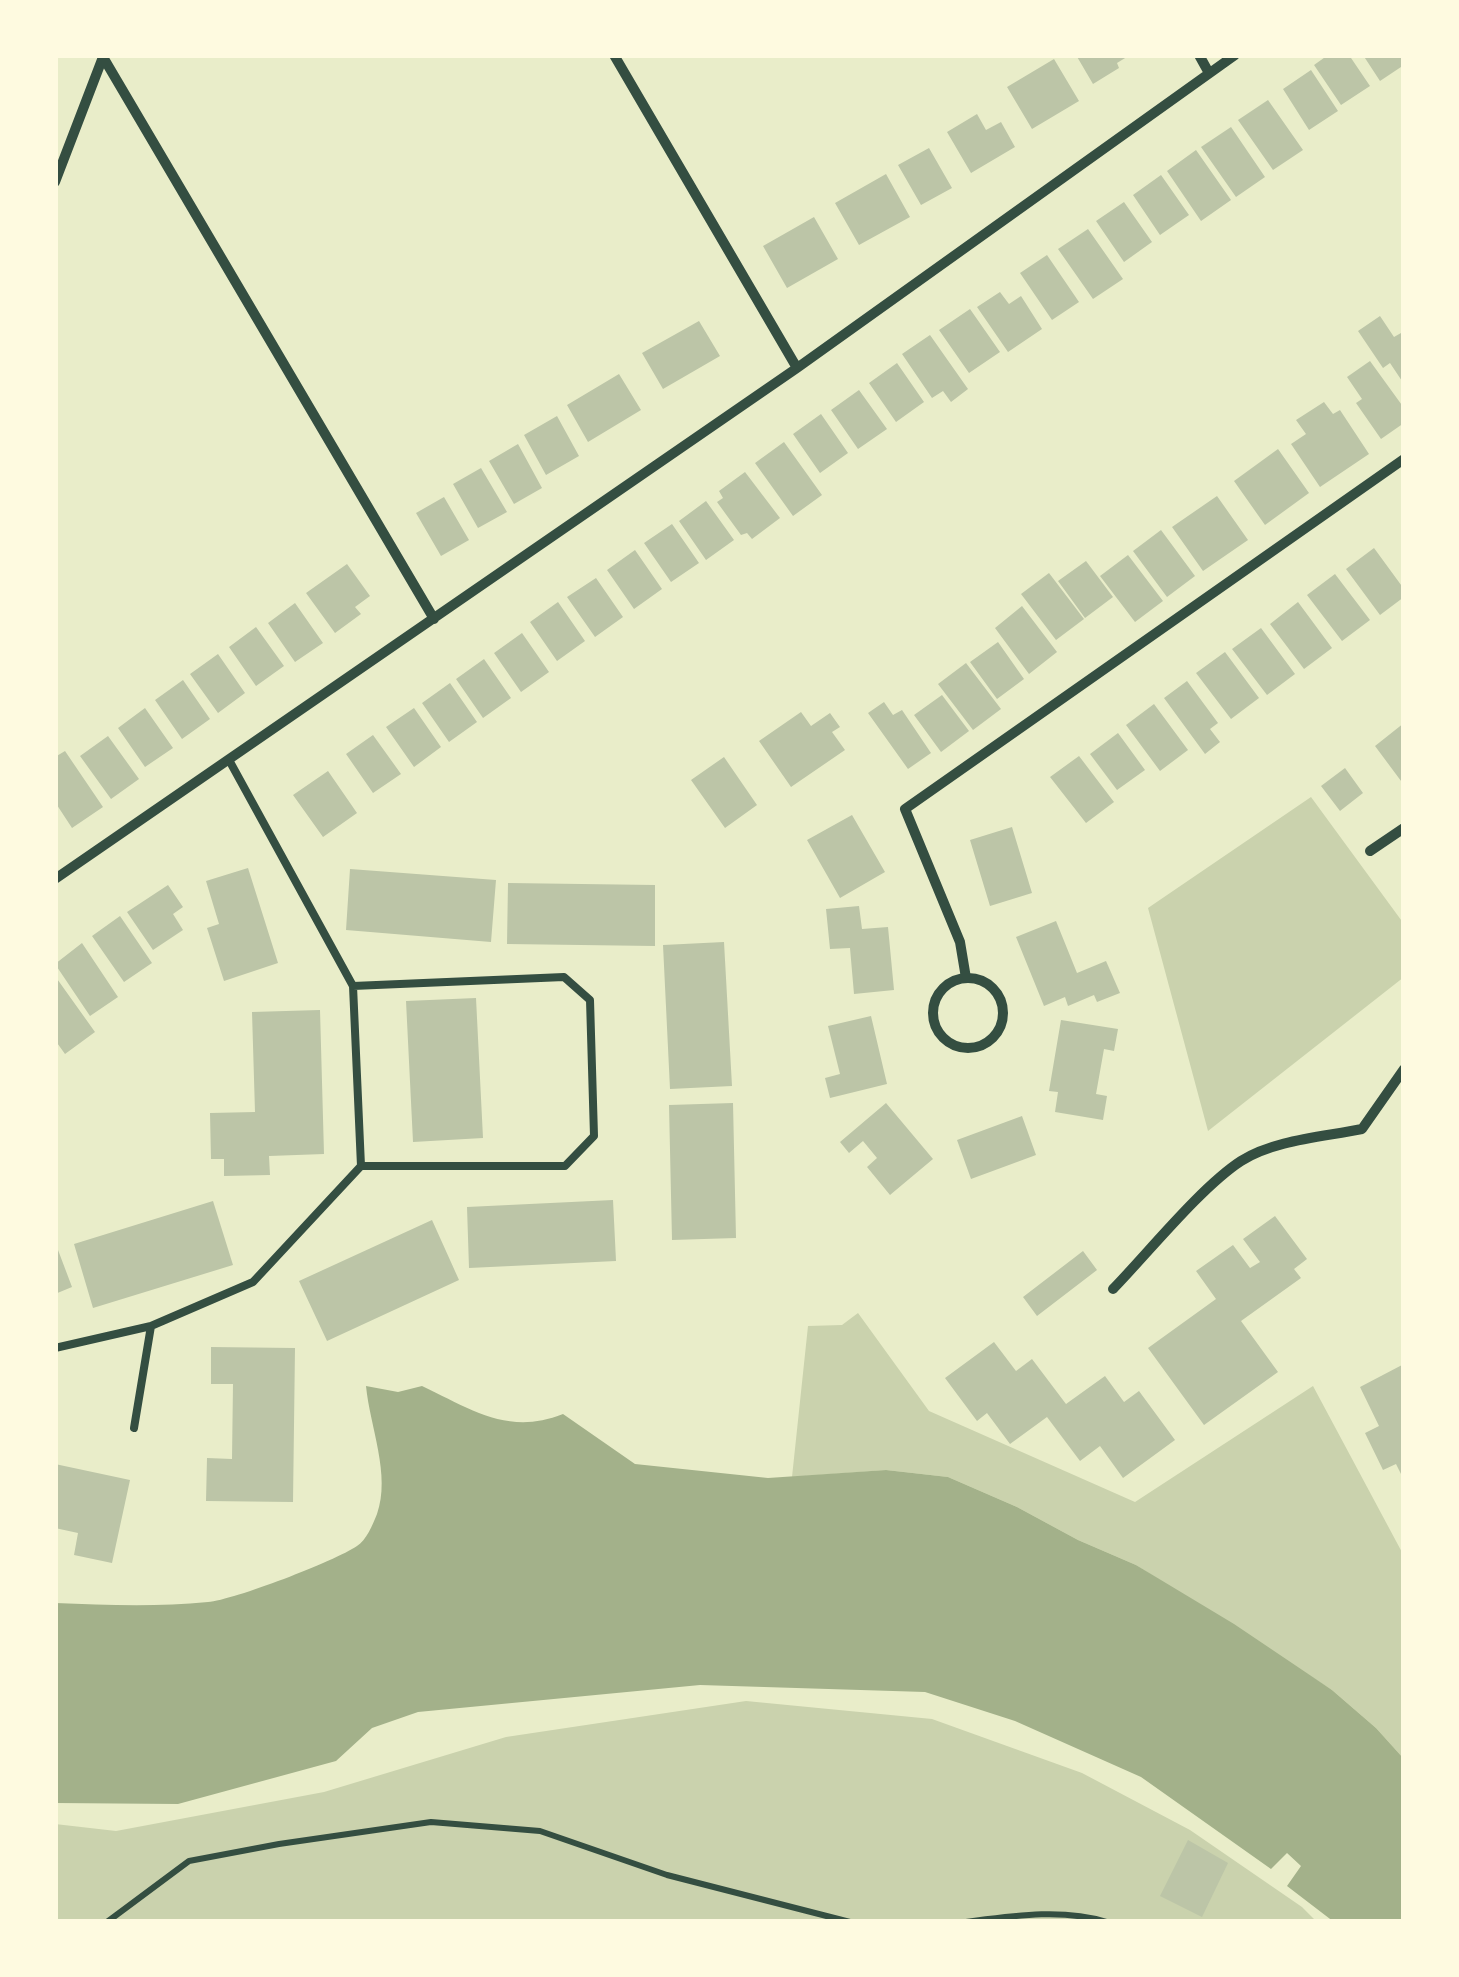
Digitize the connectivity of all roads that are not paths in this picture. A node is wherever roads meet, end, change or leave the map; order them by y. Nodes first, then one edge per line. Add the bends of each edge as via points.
1 (614, 55) edge
2 (1199, 55) edge
3 (1235, 55) edge
4 (103, 56) edge
5 (1209, 73) junction
6 (55, 182) edge
7 (797, 368) junction
8 (1404, 459) edge
9 (434, 619) junction
10 (229, 760) junction
11 (1404, 828) edge
12 (1370, 852) dead end
13 (55, 879) edge
14 (966, 978) junction
15 (353, 986) junction
16 (1404, 1069) edge
17 (361, 1166) junction
18 (1113, 1289) dead end
19 (151, 1326) junction
20 (55, 1348) edge
21 (134, 1428) dead end

1 - 7 street
2 - 5 street
3 - 5 street
4 - 6 street
4 - 9 street
5 - 7 street
7 - 9 street
8 - 14 street via 905,809 960,942
9 - 10 street
10 - 13 street
10 - 15 lane
11 - 12 street
14 - 14 street via 984,981 1003,1004 994,1038 973,1048 954,1046 933,1016 939,993
15 - 17 lane
15 - 17 lane via 564,977 590,1000 594,1136 565,1166
16 - 18 street via 1362,1129 1242,1160
17 - 19 lane via 253,1282
19 - 20 lane
19 - 21 lane

